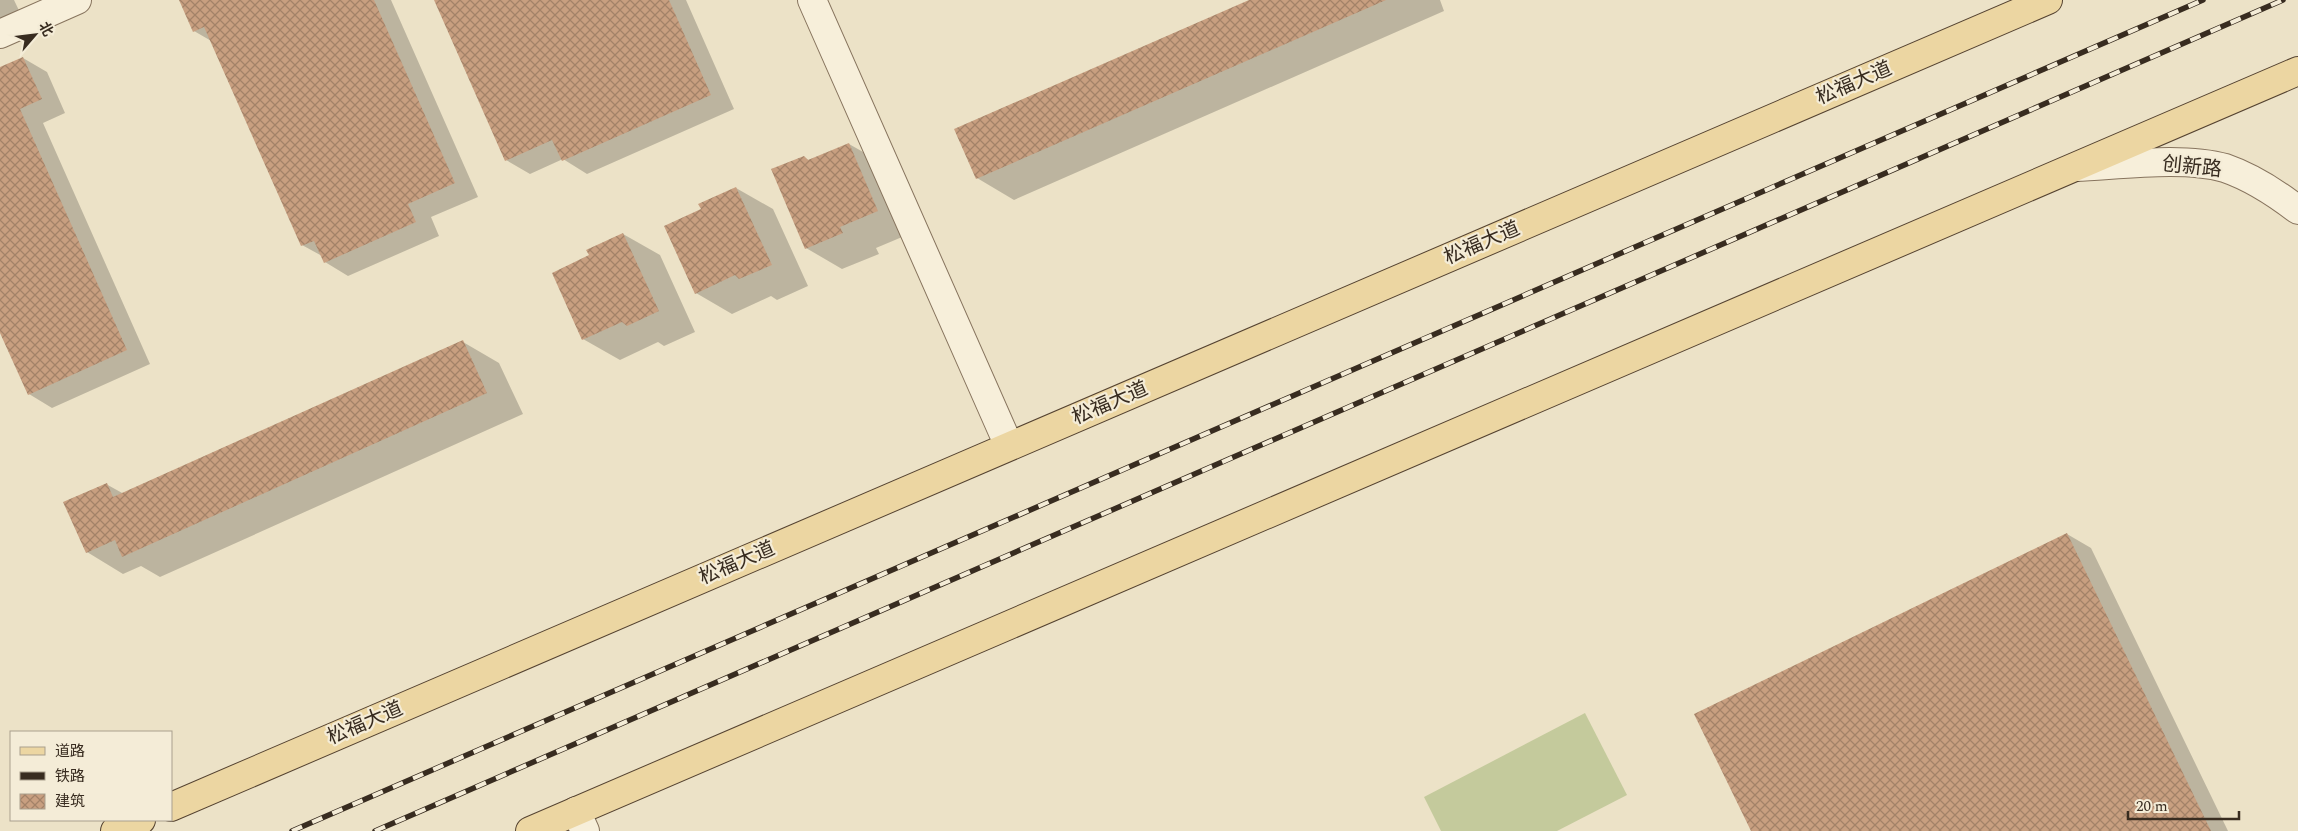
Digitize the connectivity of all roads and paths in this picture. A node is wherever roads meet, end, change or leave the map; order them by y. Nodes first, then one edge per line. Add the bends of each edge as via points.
1 (77, 0) edge
2 (812, 0) edge
3 (2048, 0) edge
4 (0, 34) edge
5 (2298, 71) edge
6 (2075, 167) junction
7 (2298, 210) edge
8 (1009, 446) junction
9 (172, 807) edge
10 (139, 821) edge
11 (581, 821) edge
12 (115, 831) edge
13 (530, 831) edge

1 - 4 street
2 - 8 street
3 - 8 main road, 松福大道
5 - 6 main road
6 - 7 street, 创新路 via 2183,162 2225,168 2273,191
6 - 11 main road
8 - 9 main road, 松福大道
10 - 12 main road
11 - 13 main road

